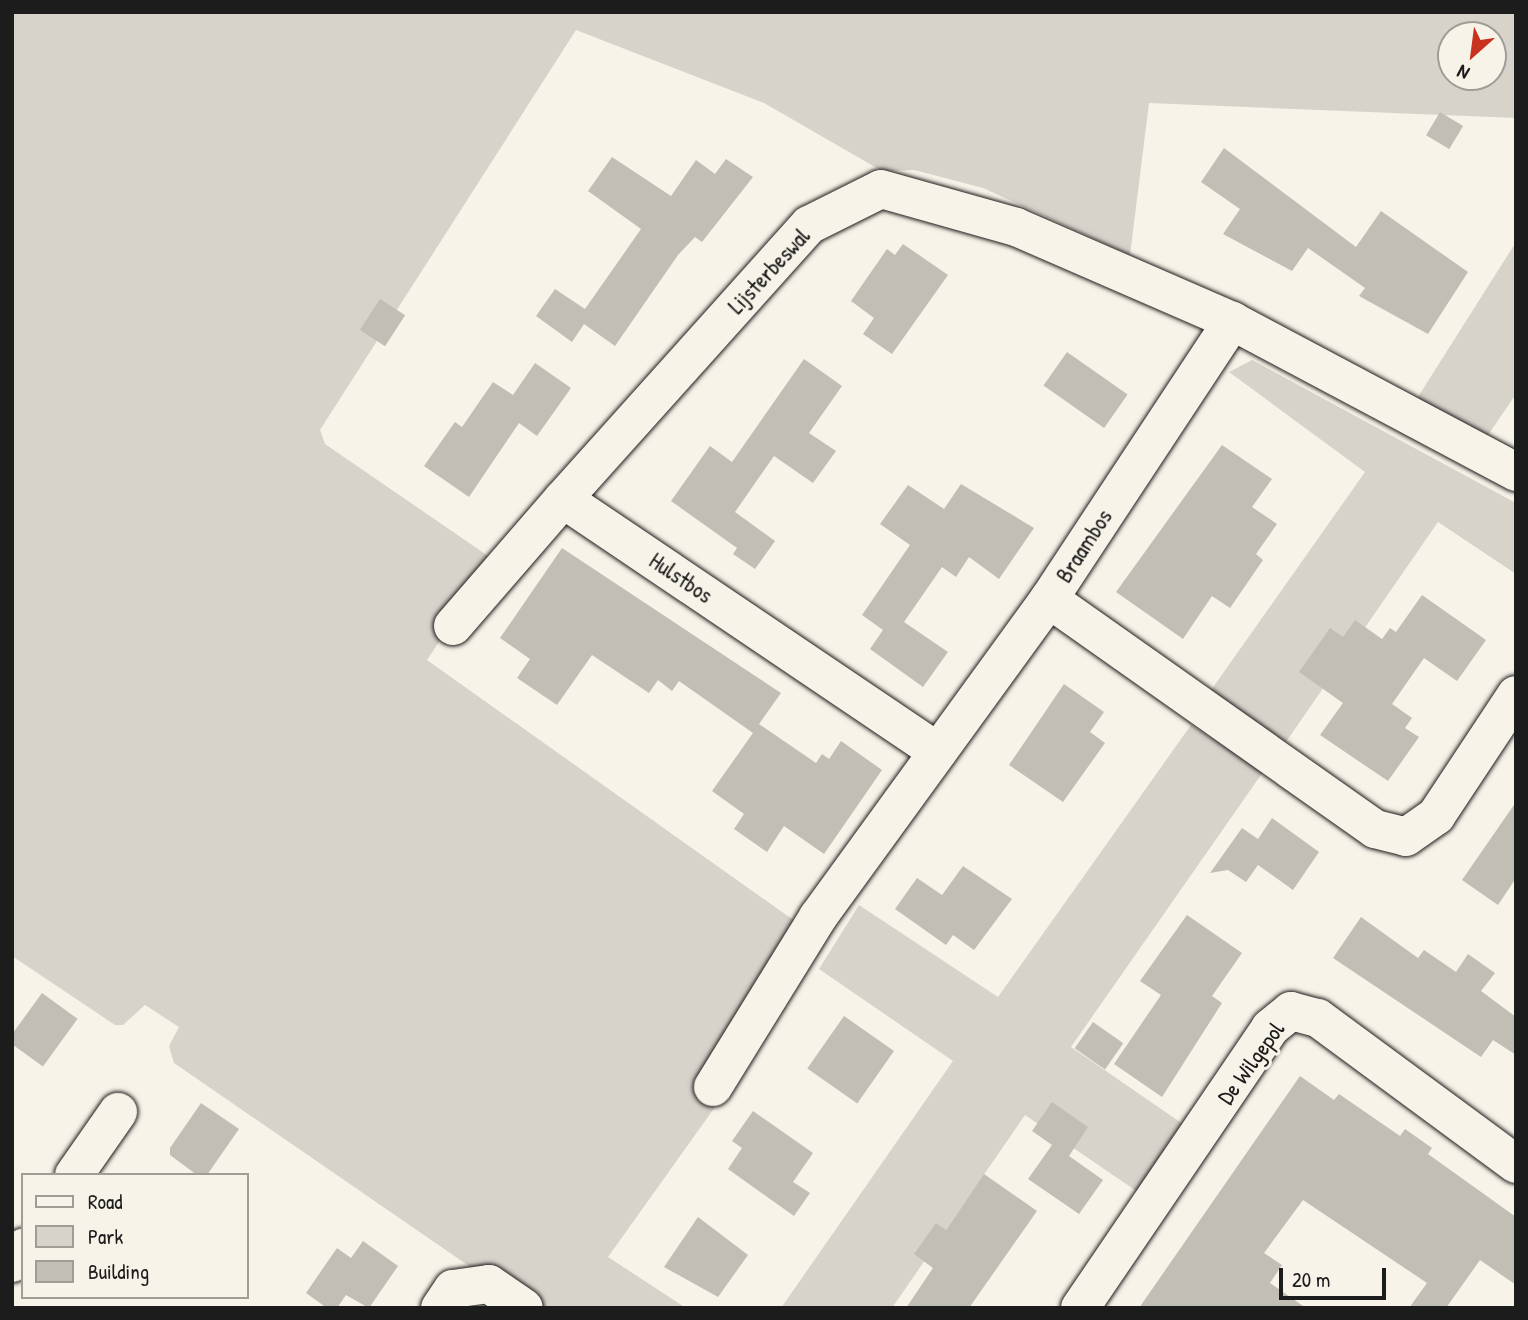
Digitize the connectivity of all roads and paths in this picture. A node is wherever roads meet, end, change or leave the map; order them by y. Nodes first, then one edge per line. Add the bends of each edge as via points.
1 (1232, 321) junction
2 (1516, 472) edge
3 (564, 499) junction
4 (1049, 598) junction
5 (453, 626) dead end
6 (1516, 695) edge
7 (938, 752) junction
8 (713, 1087) dead end
9 (118, 1112) dead end
10 (1516, 1164) edge
11 (75, 1173) edge
12 (440, 1308) edge
13 (524, 1308) edge
14 (1080, 1308) edge

1 - 2 street
1 - 3 street, Lijsterbeswal via 1016,227 881,189 809,225
1 - 4 street, Braambos
3 - 5 street
3 - 7 street, Hulstbos
4 - 6 street, Braambos via 1376,829 1406,837 1436,816
4 - 7 street
7 - 8 street via 818,917
9 - 11 street
10 - 14 street, De Wilgepol via 1318,1018 1291,1011 1270,1028
12 - 13 street via 453,1289 489,1284

